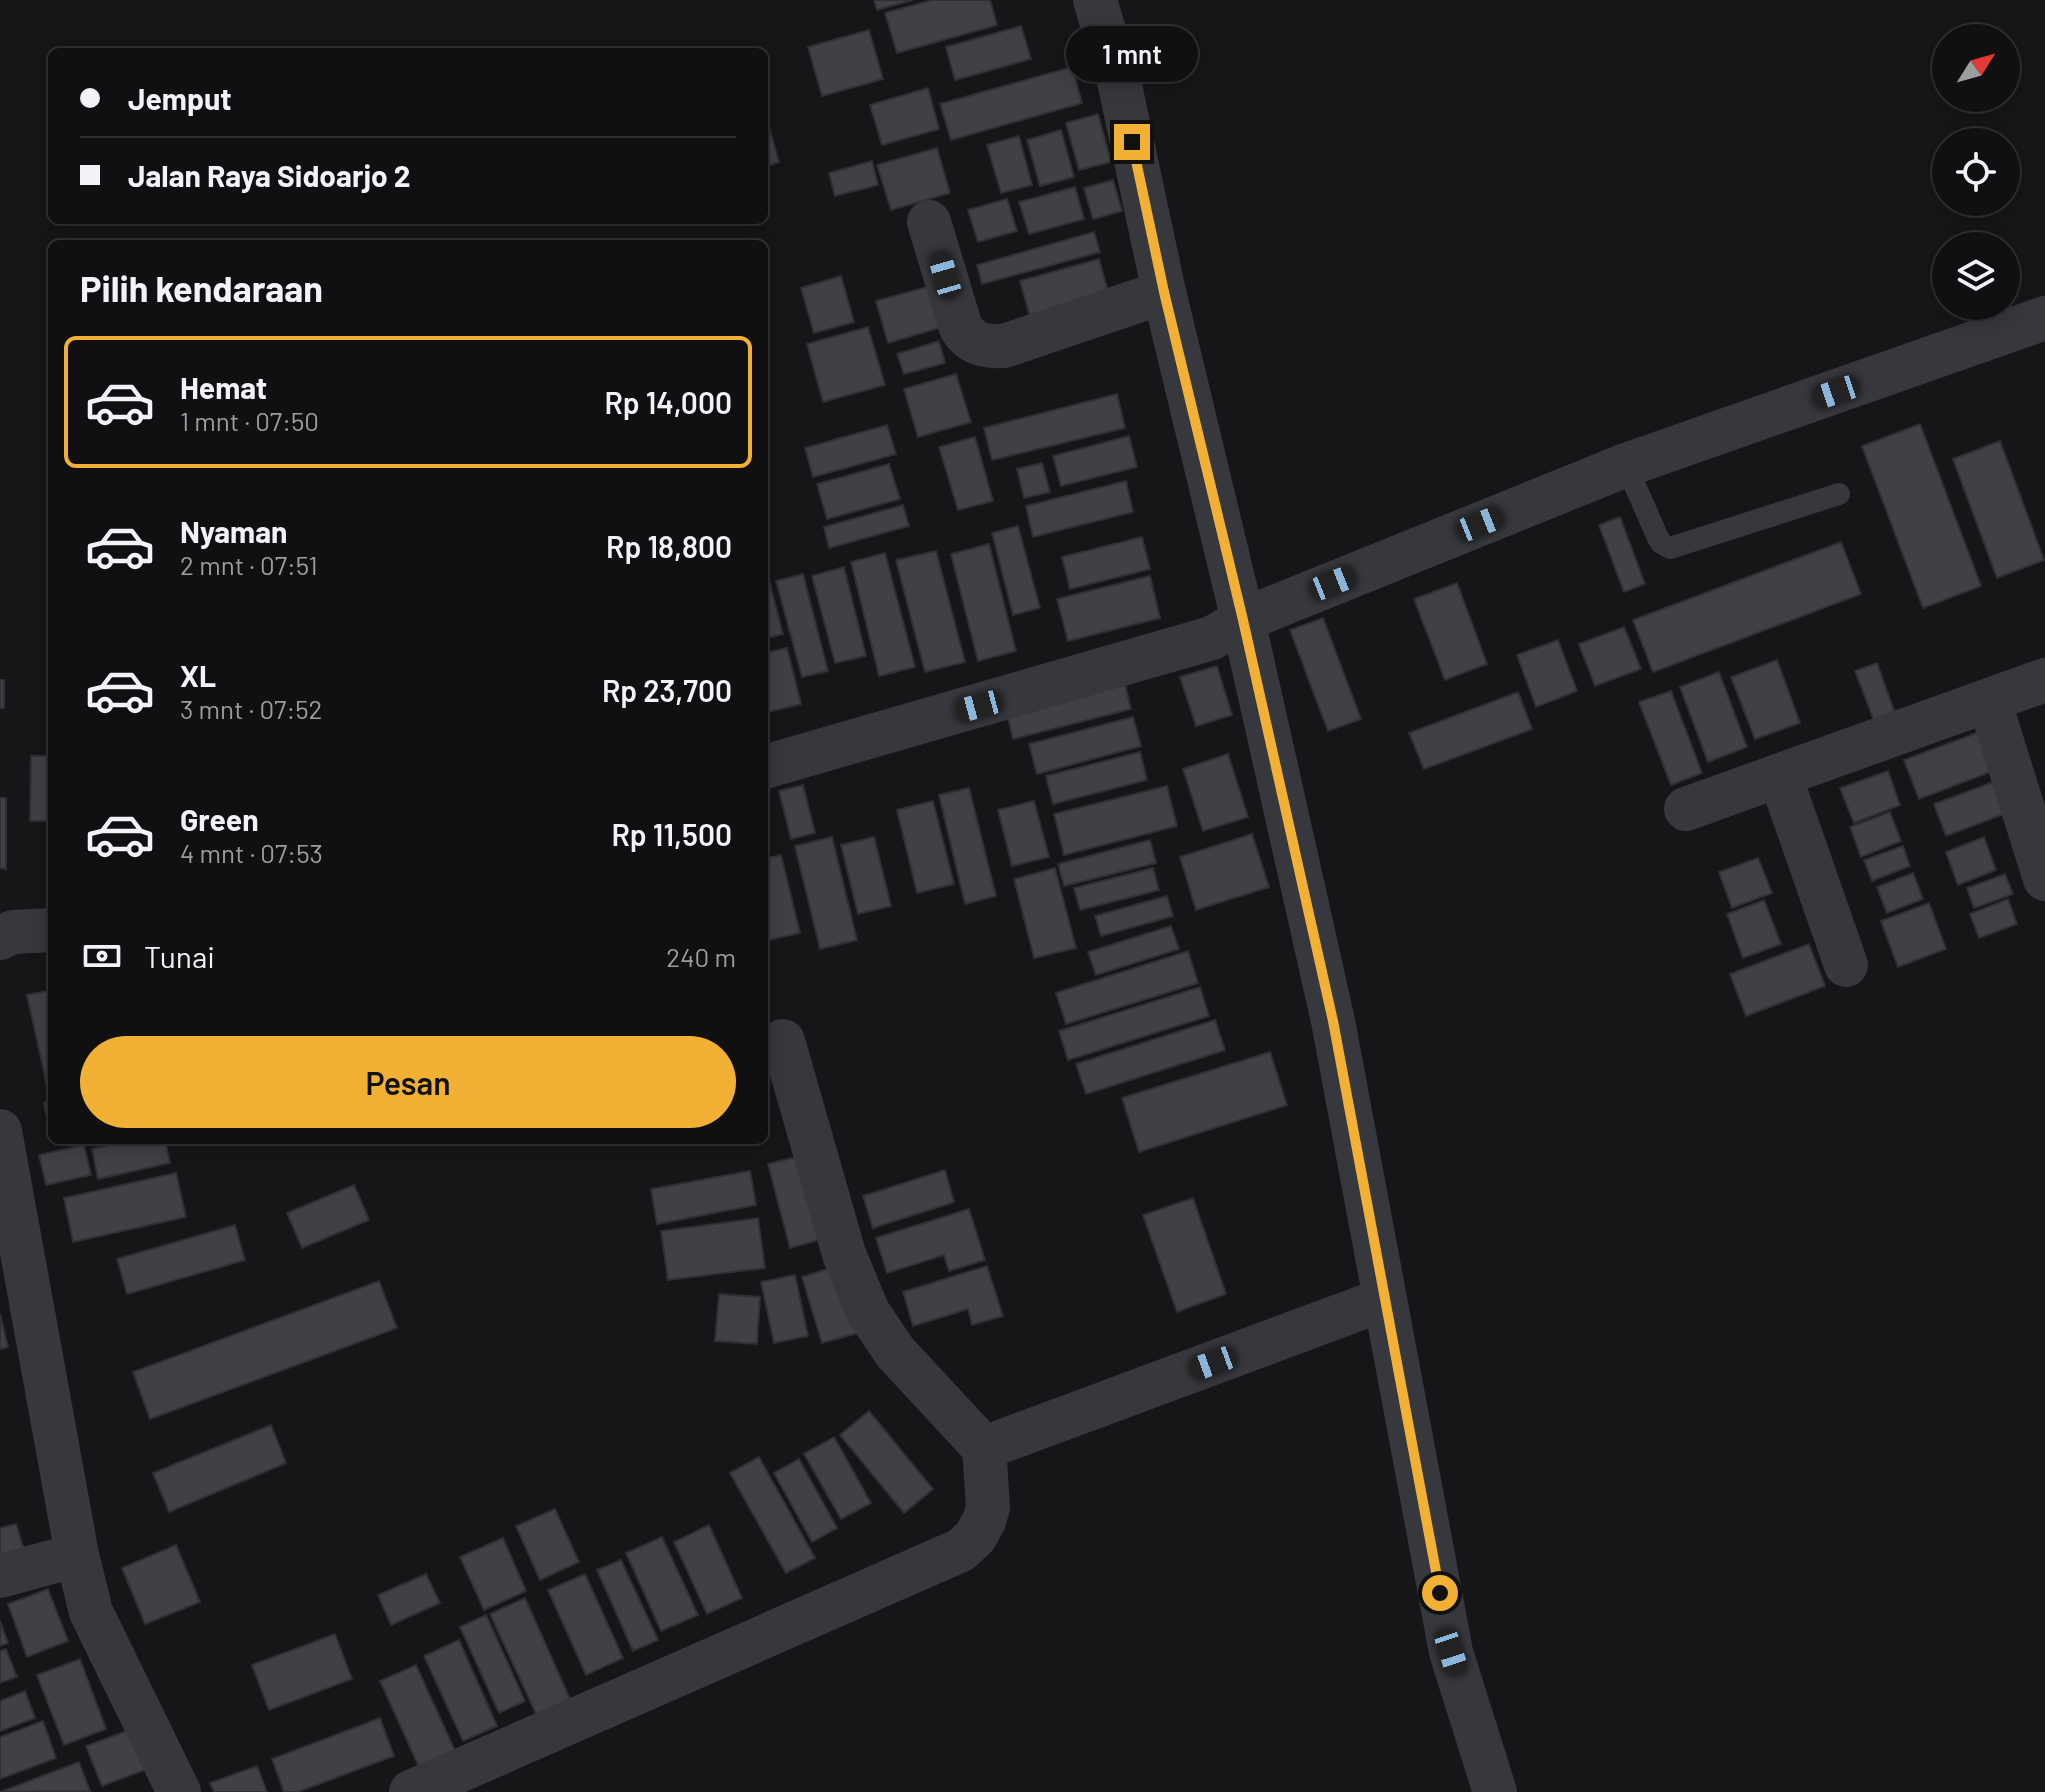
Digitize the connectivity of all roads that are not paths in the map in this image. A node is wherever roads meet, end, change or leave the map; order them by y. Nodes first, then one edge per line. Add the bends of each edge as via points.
1 (1095, 0) edge
2 (929, 222) dead end
3 (1164, 292) junction
4 (2045, 318) edge
5 (1626, 465) junction
6 (1839, 494) dead end
7 (1243, 620) junction
8 (2045, 680) edge
9 (1989, 700) junction
10 (768, 766) edge
11 (1780, 776) junction
12 (1686, 809) dead end
13 (2045, 879) edge
14 (48, 930) edge
15 (0, 938) edge
16 (1846, 965) dead end
17 (783, 1041) dead end
18 (0, 1131) edge
19 (1385, 1299) junction
20 (984, 1448) junction
21 (77, 1555) junction
22 (0, 1576) edge
23 (179, 1792) edge
24 (411, 1792) edge
25 (1495, 1792) edge

1 - 3 street via 1119,81
2 - 3 street via 961,328 979,344 1004,346
3 - 7 street
4 - 5 street
5 - 6 lane via 1658,538 1670,548
5 - 7 street
7 - 10 street via 1197,643
7 - 19 street via 1333,1021
8 - 9 street
9 - 11 street
9 - 13 street
11 - 12 street
11 - 16 street
14 - 15 street
17 - 20 street via 844,1254 868,1312 895,1352
18 - 21 street
19 - 20 street
19 - 25 street via 1451,1652
20 - 24 street via 988,1507 975,1537 961,1550
21 - 22 street
21 - 23 street via 91,1612

